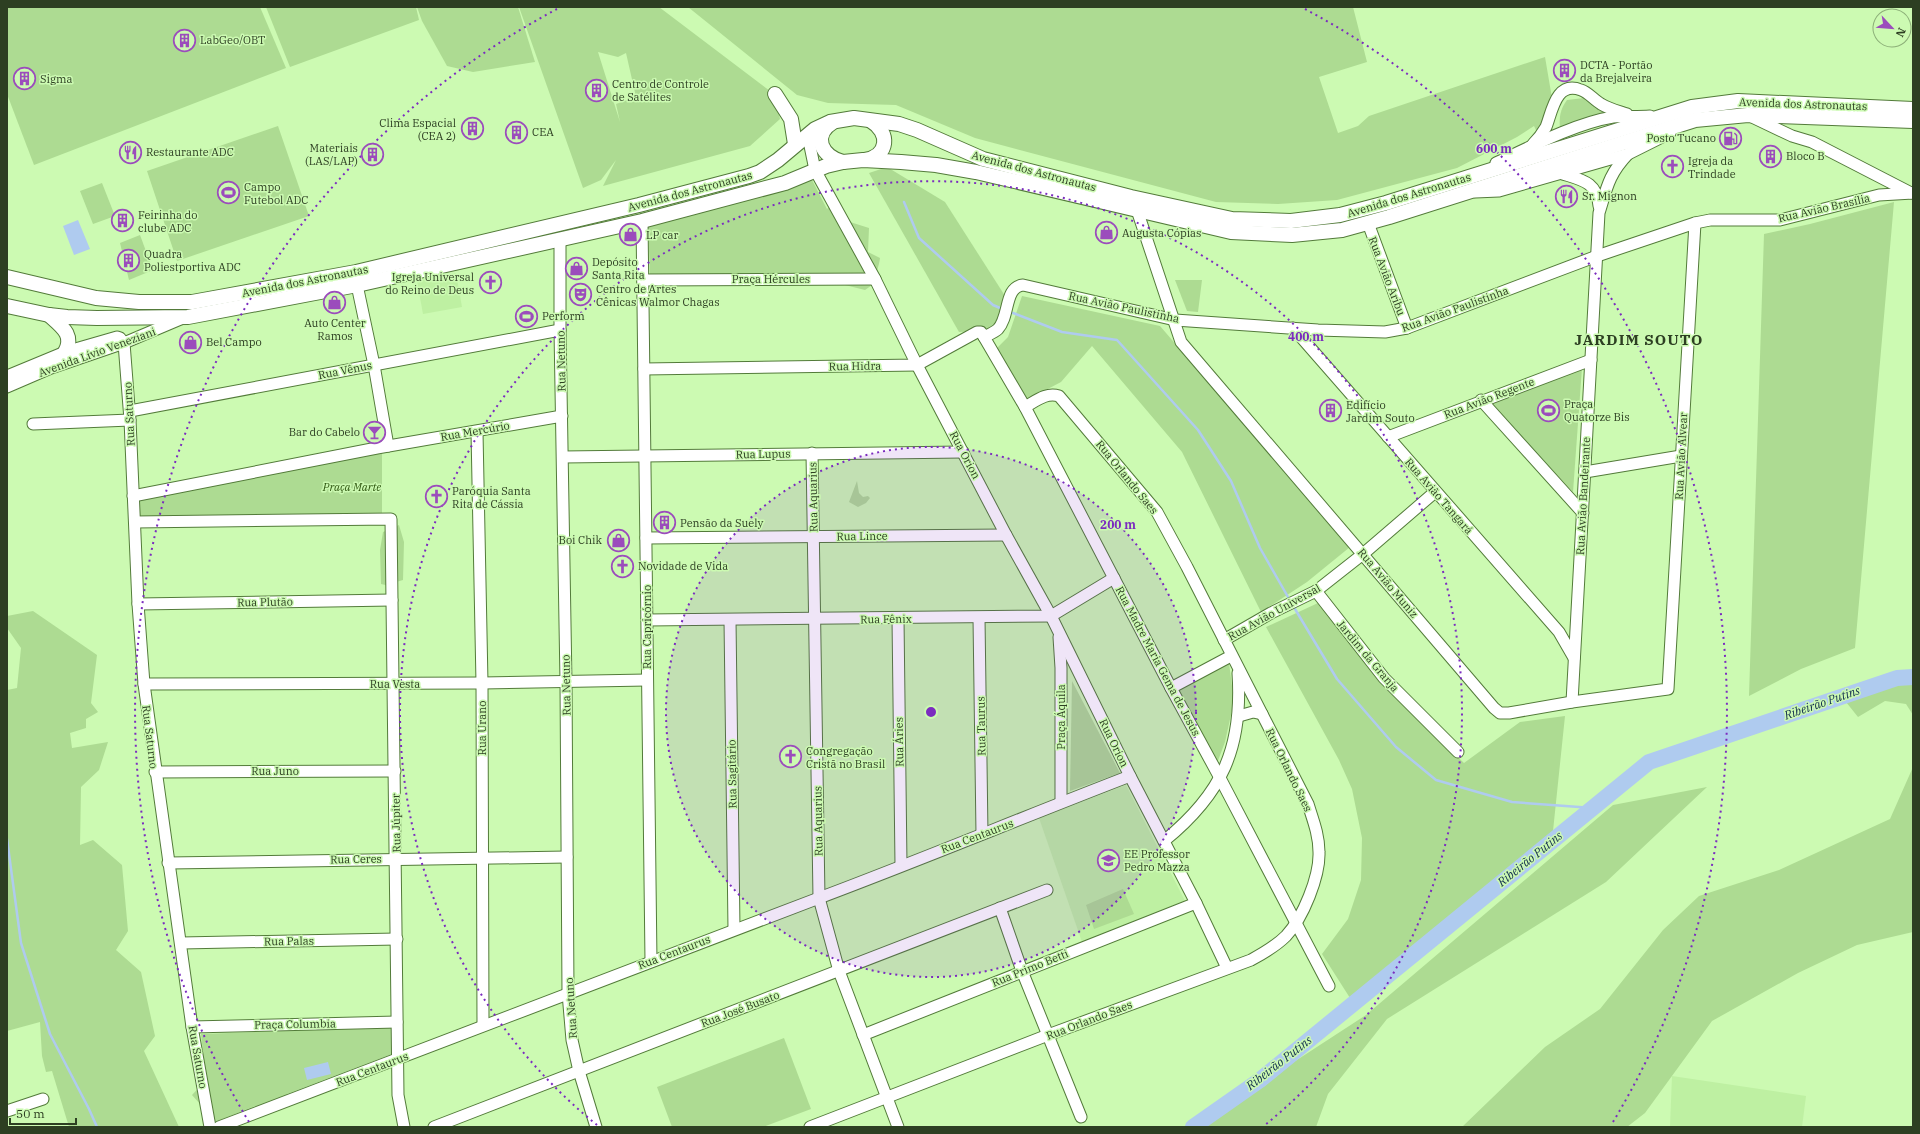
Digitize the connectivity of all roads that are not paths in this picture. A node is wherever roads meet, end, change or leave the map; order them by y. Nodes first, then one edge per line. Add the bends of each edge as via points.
1 (775, 94) dead end
2 (1913, 109) edge
3 (1748, 115) junction
4 (1804, 116) junction
5 (837, 120) junction
6 (1640, 120) junction
7 (871, 121) junction
8 (1913, 121) edge
9 (810, 133) junction
10 (1643, 141) junction
11 (1812, 142) junction
12 (795, 144) junction
13 (1531, 152) junction
14 (1628, 154) junction
15 (863, 160) junction
16 (843, 162) junction
17 (815, 170) junction
18 (1560, 173) junction
19 (1537, 175) junction
20 (1912, 193) edge
21 (1137, 210) junction
22 (1599, 213) junction
23 (642, 221) junction
24 (1368, 223) junction
25 (1695, 223) junction
26 (560, 239) junction
27 (1597, 256) junction
28 (7, 277) edge
29 (875, 279) junction
30 (643, 280) junction
31 (357, 285) junction
32 (7, 306) edge
33 (49, 315) junction
34 (188, 317) junction
35 (1175, 320) junction
36 (1293, 328) junction
37 (1407, 328) junction
38 (560, 330) junction
39 (1318, 330) junction
40 (984, 337) junction
41 (124, 343) junction
42 (65, 352) junction
43 (1319, 360) junction
44 (1591, 360) junction
45 (374, 364) junction
46 (917, 365) junction
47 (644, 369) junction
48 (7, 376) edge
49 (7, 387) edge
50 (1481, 400) junction
51 (1025, 407) junction
52 (130, 415) junction
53 (562, 416) junction
54 (33, 424) dead end
55 (477, 432) junction
56 (1388, 437) junction
57 (388, 446) junction
58 (963, 452) junction
59 (812, 453) junction
60 (645, 455) junction
61 (1681, 456) junction
62 (563, 457) junction
63 (1585, 472) junction
64 (1435, 492) junction
65 (133, 496) junction
66 (1582, 512) junction
67 (135, 522) junction
68 (1006, 535) junction
69 (813, 537) junction
70 (646, 538) junction
71 (1363, 554) junction
72 (1114, 578) junction
73 (1316, 591) junction
74 (392, 600) junction
75 (138, 604) junction
76 (1050, 616) junction
77 (898, 618) junction
78 (980, 618) junction
79 (814, 619) junction
80 (647, 620) junction
81 (730, 620) junction
82 (1576, 627) junction
83 (1559, 632) junction
84 (1059, 633) junction
85 (1224, 640) junction
86 (1231, 656) junction
87 (1574, 658) junction
88 (1077, 667) junction
89 (1061, 668) junction
90 (1238, 668) junction
91 (647, 680) junction
92 (566, 682) junction
93 (482, 683) junction
94 (144, 684) junction
95 (393, 684) junction
96 (1171, 688) junction
97 (1668, 690) joint
98 (1572, 702) junction
99 (1262, 714) junction
100 (1239, 716) junction
101 (1458, 752) dead end
102 (395, 771) junction
103 (155, 772) junction
104 (1130, 776) junction
105 (1220, 778) junction
106 (1061, 802) junction
107 (982, 834) junction
108 (1164, 841) junction
109 (567, 857) junction
110 (396, 858) junction
111 (481, 858) junction
112 (168, 863) junction
113 (901, 865) junction
114 (1047, 890) dead end
115 (819, 898) junction
116 (1196, 903) junction
117 (1000, 908) junction
118 (1296, 922) junction
119 (734, 929) junction
120 (397, 939) junction
121 (181, 943) junction
122 (651, 961) junction
123 (1227, 968) junction
124 (840, 971) junction
125 (1022, 971) junction
126 (1329, 986) dead end
127 (568, 993) junction
128 (397, 1022) junction
129 (483, 1024) junction
130 (192, 1027) junction
131 (863, 1035) junction
132 (1048, 1035) junction
133 (397, 1060) junction
134 (579, 1071) junction
135 (887, 1097) junction
136 (42, 1100) dead end
137 (7, 1111) edge
138 (1081, 1117) dead end
139 (210, 1127) edge
140 (219, 1127) edge
141 (404, 1127) edge
142 (434, 1127) edge
143 (596, 1127) edge
144 (810, 1127) edge
145 (898, 1127) edge

1 - 12 main road via 791,119
2 - 6 main road, Avenida dos Astronautas via 1738,100 1692,107
3 - 4 main road, Avenida dos Astronautas
3 - 10 main road, Avenida dos Astronautas via 1695,120
3 - 11 street via 1792,136
4 - 8 main road, Avenida dos Astronautas
4 - 11 street via 1796,118 1791,127 1794,132
5 - 7 main road, Avenida dos Astronautas via 854,118
5 - 9 main road, Avenida dos Astronautas via 822,125
5 - 16 main road via 826,128 821,140 822,147 830,157
6 - 10 street
6 - 13 main road, Avenida dos Astronautas
6 - 13 street via 1602,105 1581,90 1566,90 1559,93 1545,128
7 - 13 main road, Avenida dos Astronautas via 899,124 917,130 982,159 1139,199 1232,219 1291,221 1340,216 1462,179
7 - 15 main road via 882,130 884,145 879,155
9 - 12 main road, Avenida dos Astronautas
9 - 17 street, Rua Orion
10 - 14 street
10 - 19 main road, Avenida dos Astronautas
11 - 20 street
12 - 28 main road, Avenida dos Astronautas via 769,166 749,176 356,272 192,302 139,302 96,298
13 - 19 street
14 - 18 street
14 - 22 street, Rua Avião Bandeirante via 1616,167 1606,188
15 - 16 main road, Avenida dos Astronautas
15 - 21 main road, Avenida dos Astronautas via 943,166 976,172
16 - 17 main road, Avenida dos Astronautas
17 - 23 main road, Avenida dos Astronautas via 785,183
17 - 29 street, Rua Orion
18 - 19 street
18 - 22 street via 1582,180 1595,189
19 - 24 main road, Avenida dos Astronautas via 1471,191
20 - 25 street, Rua Avião Brasília via 1879,195 1780,220 1710,220
21 - 24 main road, Avenida dos Astronautas via 1231,232 1292,235 1342,230
21 - 35 street, Rua Avião Muniz
22 - 27 street, Rua Avião Bandeirante
23 - 26 main road, Avenida dos Astronautas
23 - 30 street, Rua Capricórnio
24 - 37 street, Rua Avião Aribu
25 - 27 street, Rua Avião Brasília
25 - 61 street, Rua Avião Alvear
26 - 31 main road, Avenida dos Astronautas
26 - 38 street, Rua Netuno
27 - 37 street, Rua Avião Paulistinha
27 - 44 street, Rua Avião Bandeirante
29 - 30 street, Praça Hércules
29 - 46 street, Rua Orion
30 - 47 street, Rua Capricórnio
31 - 34 main road, Avenida dos Astronautas
31 - 45 street
32 - 33 main road, Avenida dos Astronautas
33 - 34 main road, Avenida dos Astronautas via 97,318
33 - 42 main road via 69,337
34 - 41 street, Avenida Lívio Veneziani
35 - 36 street, Rua Avião Paulistinha
35 - 40 street, Rua Avião Paulistinha via 1023,285 1012,290 998,330
35 - 71 street, Rua Avião Muniz via 1181,342
36 - 39 street, Rua Avião Paulistinha
36 - 43 street, Rua Avião Tangará
37 - 39 street, Rua Avião Paulistinha via 1385,332
38 - 45 street, Rua Vênus
38 - 53 street, Rua Netuno
39 - 43 street via 1315,346
40 - 46 street, Rua Hidra via 981,332 977,332
40 - 51 street, Rua Madre Maria Gema de Jesus
41 - 42 street via 117,337
41 - 49 street, Avenida Lívio Veneziani via 51,368
41 - 52 street, Rua Saturno
42 - 48 street
43 - 56 street, Rua Avião Tangará
44 - 50 street, Rua Avião Regente
44 - 63 street, Rua Avião Bandeirante
45 - 52 street, Rua Vênus
45 - 57 street
46 - 47 street, Rua Hidra
46 - 58 street, Rua Orion
47 - 60 street, Rua Capricórnio
50 - 56 street, Rua Avião Regente
50 - 66 street
51 - 72 street, Rua Madre Maria Gema de Jesus
51 - 85 street, Rua Orlando Saes via 1052,394 1059,396 1071,409 1157,512
52 - 54 street, Rua Vênus
52 - 65 street, Rua Saturno
53 - 55 street, Rua Mercúrio
53 - 62 street, Rua Netuno
55 - 57 street, Rua Mercúrio
55 - 93 street, Rua Urano
56 - 64 street, Rua Avião Tangará
57 - 65 street
58 - 59 street, Rua Lupus
58 - 68 street, Rua Orion
59 - 60 street, Rua Lupus
59 - 69 street, Rua Aquarius
60 - 62 street, Rua Lupus
60 - 70 street, Rua Capricórnio
61 - 63 street
61 - 97 street, Rua Avião Alvear
62 - 92 street, Rua Netuno
63 - 66 street, Rua Avião Bandeirante
64 - 71 street, Rua Avião Universal
64 - 83 street, Rua Avião Tangará
65 - 67 street, Rua Saturno
66 - 82 street, Rua Avião Bandeirante
67 - 74 street, Rua Júpiter via 391,519
67 - 75 street, Rua Saturno
68 - 69 street, Rua Lince
68 - 76 street, Rua Orion
69 - 70 street, Rua Lince
69 - 79 street, Rua Aquarius
70 - 80 street, Rua Capricórnio
71 - 73 street, Rua Avião Universal
71 - 98 street, Rua Avião Muniz via 1500,713
72 - 76 street, Rua Fênix
72 - 96 street, Rua Madre Maria Gema de Jesus
73 - 85 street, Rua Avião Universal
73 - 101 street, Jardim da Granja via 1384,678
74 - 75 street, Rua Plutão
74 - 95 street, Rua Júpiter
75 - 94 street, Rua Saturno
76 - 78 street, Rua Fênix
76 - 84 street, Rua Orion
77 - 78 street, Rua Fênix
77 - 79 street, Rua Fênix
77 - 113 street, Rua Áries
78 - 107 street, Rua Taurus
79 - 81 street, Rua Fênix
79 - 115 street, Rua Aquarius
80 - 81 street, Rua Fênix
80 - 91 street, Rua Capricórnio
81 - 119 street, Rua Sagitário
82 - 83 street
82 - 87 street, Rua Avião Bandeirante
83 - 87 street, Rua Avião Tangará
84 - 88 street, Rua Orion
84 - 89 street, Praça Áquila
85 - 86 street, Rua Orlando Saes
86 - 90 street, Rua Orlando Saes
86 - 96 street
87 - 98 street, Rua Avião Bandeirante
88 - 89 street
88 - 104 street, Rua Orion
89 - 106 street, Praça Áquila
90 - 99 street, Rua Orlando Saes
90 - 100 street
91 - 92 street, Rua Vesta
91 - 122 street, Rua Capricórnio
92 - 93 street, Rua Vesta
92 - 109 street, Rua Netuno
93 - 95 street, Rua Vesta
93 - 111 street, Rua Urano
94 - 95 street, Rua Vesta
94 - 103 street, Rua Saturno
95 - 102 street, Rua Júpiter
96 - 105 street, Rua Madre Maria Gema de Jesus
97 - 98 street, Rua Avião Muniz
99 - 100 street via 1253,712
99 - 118 street, Rua Orlando Saes via 1308,804 1317,835 1318,868
100 - 105 street via 1231,754
102 - 103 street, Rua Juno
102 - 110 street, Rua Júpiter
103 - 112 street, Rua Saturno
104 - 106 street, Rua Centaurus
104 - 108 street, Rua Orion
105 - 108 street via 1204,804 1184,826
105 - 118 street, Rua Madre Maria Gema de Jesus
106 - 107 street, Rua Centaurus
107 - 113 street, Rua Centaurus
108 - 116 street, Rua Orion
109 - 111 street, Rua Ceres
109 - 127 street, Rua Netuno
110 - 111 street, Rua Ceres
110 - 112 street, Rua Ceres
110 - 120 street, Rua Júpiter
111 - 129 street, Rua Urano
112 - 121 street, Rua Saturno
113 - 115 street, Rua Centaurus
114 - 117 street, Rua José Busato
115 - 119 street, Rua Centaurus
115 - 124 street, Rua Aquarius
116 - 123 street, Rua Orion
116 - 125 street, Rua Primo Betti
117 - 124 street, Rua José Busato
117 - 125 street
118 - 123 street, Rua Orlando Saes via 1286,935 1264,953
118 - 126 street, Rua Madre Maria Gema de Jesus
119 - 122 street, Rua Centaurus
120 - 121 street, Rua Palas
120 - 128 street, Rua Júpiter
121 - 130 street, Rua Saturno
122 - 127 street, Rua Centaurus
123 - 132 street, Rua Orlando Saes
124 - 131 street, Rua Aquarius
124 - 134 street, Rua José Busato
125 - 131 street, Rua Primo Betti
125 - 132 street
127 - 129 street, Rua Centaurus
127 - 134 street, Rua Netuno via 572,1040
128 - 130 street, Praça Columbia
128 - 133 street, Rua Júpiter
129 - 133 street, Rua Centaurus
130 - 139 street, Rua Saturno
131 - 135 street, Rua Aquarius
132 - 135 street, Rua Orlando Saes
132 - 138 street
133 - 140 street, Rua Centaurus
133 - 141 street, Rua Júpiter via 398,1095
134 - 142 street, Rua José Busato
134 - 143 street, Rua Netuno
135 - 144 street, Rua Orlando Saes
135 - 145 street, Rua Aquarius
136 - 137 street

